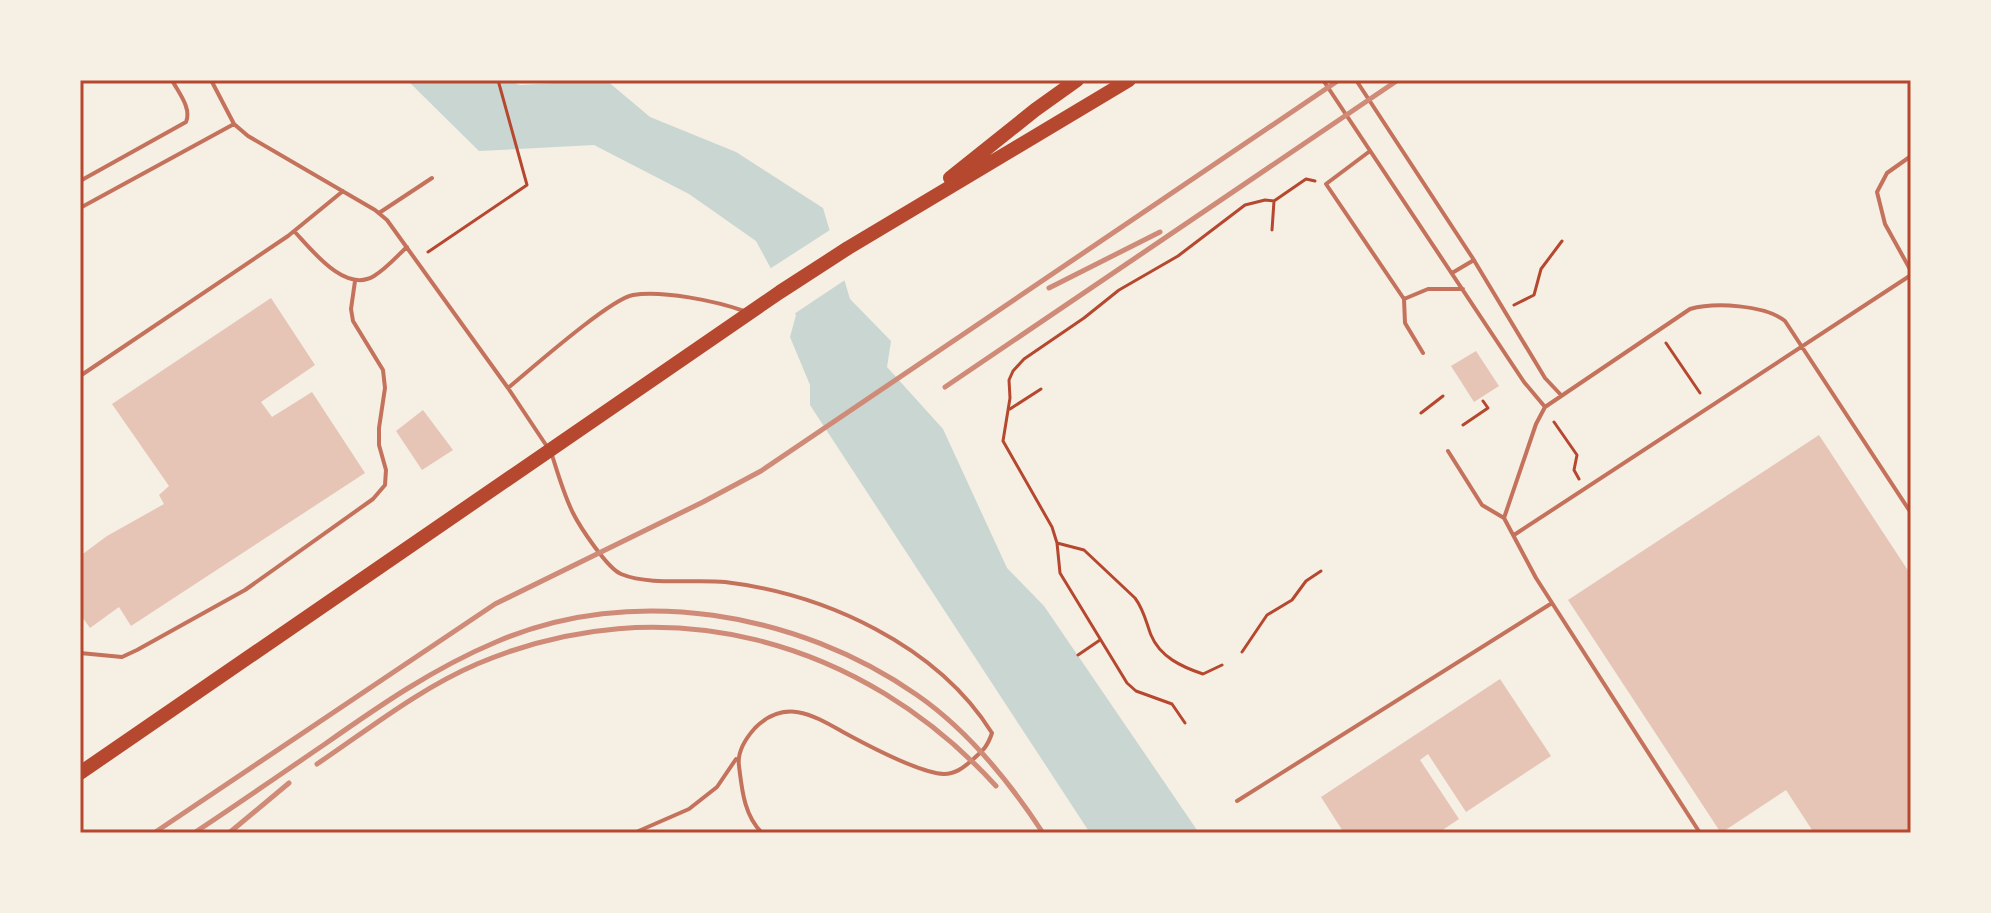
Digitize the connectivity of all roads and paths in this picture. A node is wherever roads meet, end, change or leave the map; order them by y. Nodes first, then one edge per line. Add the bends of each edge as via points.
1 (172, 80) edge
2 (211, 80) edge
3 (498, 80) edge
4 (1077, 80) edge
5 (1129, 80) edge
6 (1323, 80) edge
7 (1356, 80) edge
8 (234, 124) junction
9 (1370, 151) junction
10 (1911, 156) edge
11 (432, 178) dead end
12 (80, 181) edge
13 (1326, 184) junction
14 (343, 191) junction
15 (1274, 201) junction
16 (80, 208) edge
17 (379, 213) junction
18 (906, 213) junction
19 (1272, 230) dead end
20 (294, 231) junction
21 (1562, 241) dead end
22 (407, 247) junction
23 (428, 252) dead end
24 (1474, 260) junction
25 (1452, 273) junction
26 (1911, 273) edge
27 (355, 281) junction
28 (1463, 289) junction
29 (1404, 299) junction
30 (1514, 305) dead end
31 (750, 314) junction
32 (1666, 343) dead end
33 (1801, 347) junction
34 (1423, 353) dead end
35 (80, 376) edge
36 (508, 388) junction
37 (1041, 389) dead end
38 (1700, 393) dead end
39 (1561, 395) junction
40 (1443, 396) dead end
41 (1483, 401) dead end
42 (1545, 407) junction
43 (1008, 410) junction
44 (1421, 413) dead end
45 (1554, 422) dead end
46 (1463, 425) dead end
47 (1448, 451) dead end
48 (550, 452) junction
49 (1579, 479) dead end
50 (1911, 513) edge
51 (1504, 518) junction
52 (1514, 535) junction
53 (1057, 543) junction
54 (1321, 571) dead end
55 (1552, 603) junction
56 (1100, 640) junction
57 (1242, 652) dead end
58 (80, 653) edge
59 (1078, 655) dead end
60 (1222, 665) dead end
61 (1185, 723) dead end
62 (738, 757) junction
63 (80, 773) edge
64 (1237, 801) dead end
65 (634, 833) edge
66 (762, 833) edge
67 (1700, 833) edge

1 - 12 lane via 187,108 186,122
2 - 8 lane
3 - 23 path via 527,185
4 - 18 main road
5 - 18 main road
6 - 9 lane
7 - 24 lane
8 - 14 lane
8 - 16 lane
9 - 13 lane
9 - 25 lane
10 - 26 lane via 1887,173 1877,192 1885,224
11 - 17 lane
13 - 15 path via 1306,179
13 - 29 lane
14 - 17 lane
14 - 20 lane
15 - 19 path
15 - 43 path via 1245,205 1024,359 1009,380
17 - 22 lane
18 - 31 main road
20 - 27 lane via 328,267
20 - 35 lane
21 - 30 path via 1541,269 1534,295
22 - 27 lane via 373,277
22 - 36 lane
24 - 25 lane
24 - 39 lane via 1545,378
25 - 28 lane
26 - 33 lane
27 - 58 lane via 353,321 383,370 379,445 385,485 245,590 137,650 122,657
28 - 29 lane via 1428,289
28 - 42 lane
29 - 34 lane via 1405,323
31 - 36 lane via 717,301 632,295
31 - 48 main road
32 - 38 path
33 - 39 lane via 1774,312 1699,307
33 - 50 lane
33 - 52 lane
36 - 48 lane
37 - 43 path
39 - 42 lane
40 - 44 path
41 - 46 path via 1488,408
42 - 51 lane
43 - 53 path via 1003,441
45 - 49 path via 1577,455 1574,470
47 - 51 lane via 1482,505
48 - 62 lane via 573,513 619,574 725,582 834,608 924,660 967,700 992,733 987,749 961,770 944,774 900,761 803,711 777,714 761,723 748,735
48 - 63 main road
51 - 52 lane
52 - 55 lane
53 - 56 path via 1060,573
53 - 60 path via 1084,550 1135,598 1152,639 1175,662 1203,674
54 - 57 path via 1292,600 1267,615
55 - 64 lane
55 - 67 lane
56 - 59 path
56 - 61 path via 1127,683 1172,704
62 - 65 lane via 717,787 689,809
62 - 66 lane via 744,800

